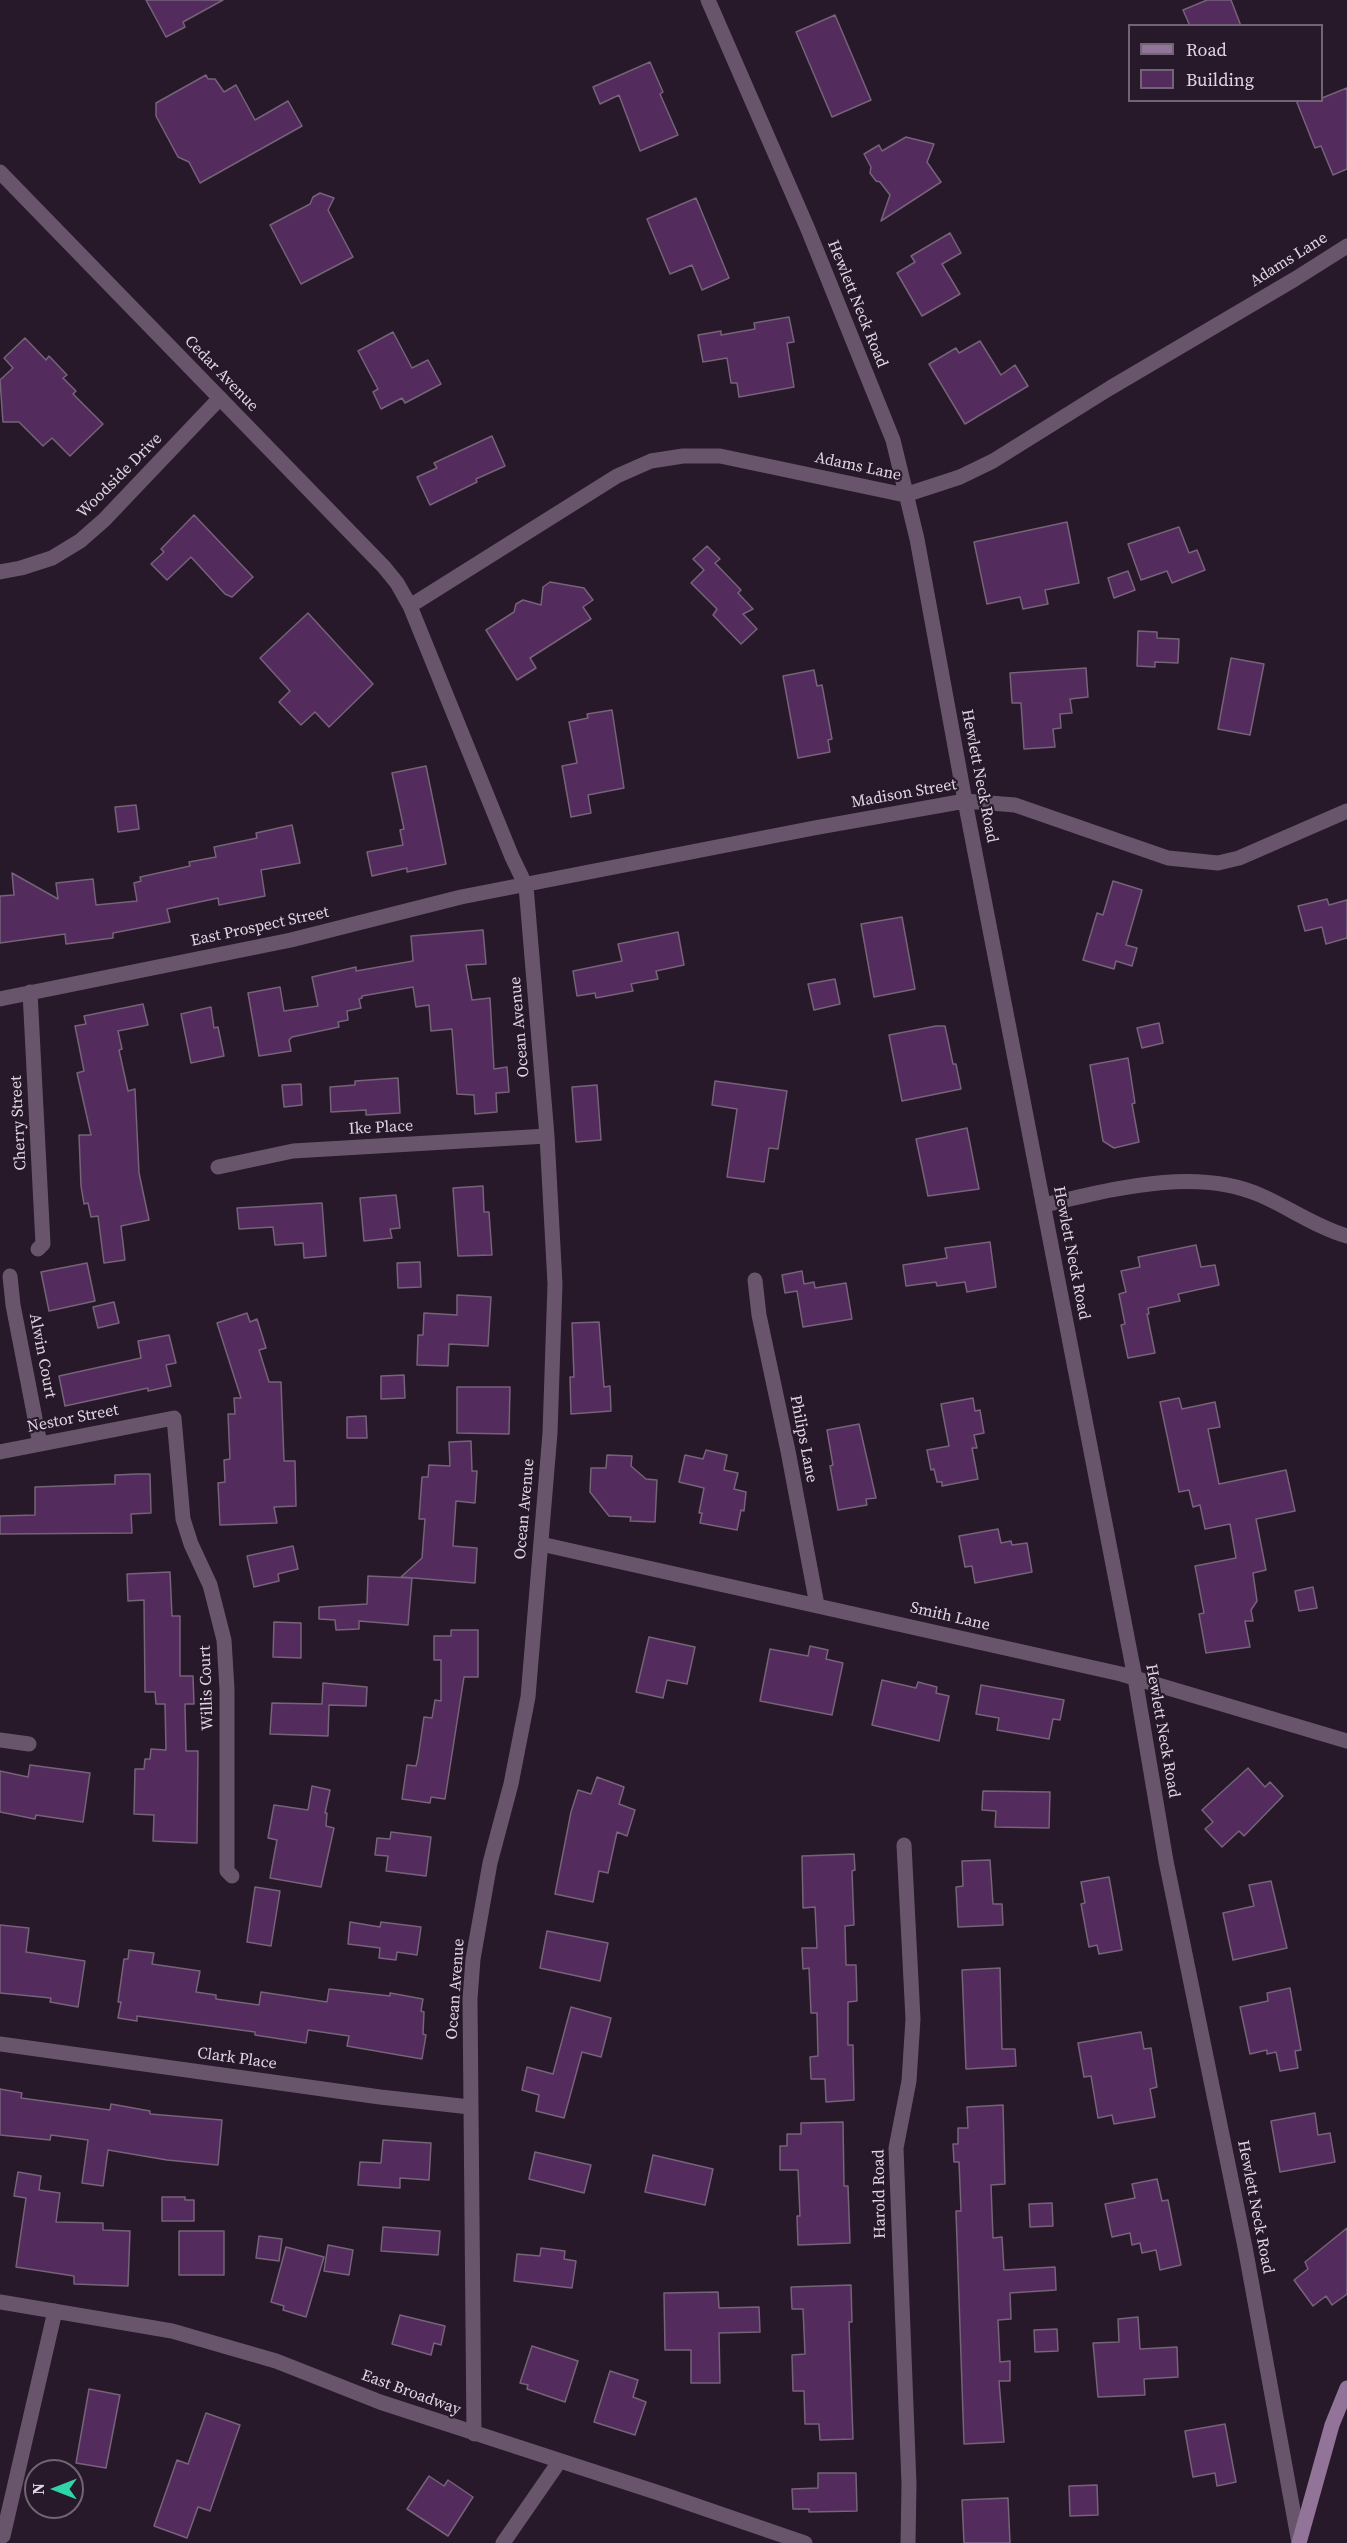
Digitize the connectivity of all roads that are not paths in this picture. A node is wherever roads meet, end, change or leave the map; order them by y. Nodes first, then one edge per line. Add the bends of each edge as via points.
1 (708, 0) edge
2 (0, 172) edge
3 (1347, 246) edge
4 (220, 398) junction
5 (905, 495) junction
6 (0, 572) edge
7 (410, 606) junction
8 (965, 801) junction
9 (1347, 811) edge
10 (526, 886) junction
11 (30, 992) junction
12 (0, 999) edge
13 (546, 1136) junction
14 (218, 1167) dead end
15 (1044, 1205) junction
16 (1347, 1236) edge
17 (38, 1249) dead end
18 (10, 1276) dead end
19 (755, 1280) dead end
20 (153, 1422) joint
21 (40, 1444) junction
22 (0, 1452) edge
23 (541, 1544) junction
24 (817, 1605) junction
25 (1135, 1678) junction
26 (0, 1740) edge
27 (1347, 1741) edge
28 (29, 1744) dead end
29 (904, 1845) dead end
30 (232, 1876) dead end
31 (0, 2044) edge
32 (470, 2107) junction
33 (0, 2302) edge
34 (55, 2311) junction
35 (1347, 2388) edge
36 (474, 2434) junction
37 (559, 2462) junction
38 (3, 2536) dead end
39 (503, 2543) edge
40 (805, 2543) edge
41 (908, 2543) edge
42 (1299, 2543) edge

1 - 5 street, Hewlett Neck Road via 807,227 889,430
2 - 4 street, Cedar Avenue
3 - 5 street, Adams Lane via 993,461 960,477
4 - 6 street, Woodside Drive via 105,520 80,541 52,558
4 - 7 street, Cedar Avenue via 384,567
5 - 7 street, Adams Lane via 720,456 651,461 617,476
5 - 8 street, Hewlett Neck Road via 918,539
7 - 10 street, Ocean Avenue
8 - 9 street, Madison Street via 1015,806 1168,858 1218,863 1257,851
8 - 10 street, Madison Street
8 - 15 street, Hewlett Neck Road
10 - 11 street, East Prospect Street via 461,897 291,940
10 - 13 street, Ocean Avenue
11 - 12 street, East Prospect Street
11 - 17 street, Cherry Street via 43,1244
13 - 14 street, Ike Place via 293,1151
13 - 23 street, Ocean Avenue via 555,1284 550,1434
15 - 16 street via 1134,1185 1211,1182 1259,1194
15 - 25 street, Hewlett Neck Road
18 - 21 street, Alwin Court
19 - 24 street, Philips Lane
20 - 21 street, Nestor Street
20 - 30 street, Willis Court via 174,1418 183,1519 210,1586 224,1640 226,1871
21 - 22 street, Nestor Street
23 - 24 street, Smith Lane
23 - 32 street, Ocean Avenue via 528,1697 490,1863 473,1959
24 - 25 street, Smith Lane
25 - 27 street, Smith Lane
25 - 42 street, Hewlett Neck Road via 1166,1861 1245,2247
26 - 28 street
29 - 41 street, Harold Road via 913,2019 909,2081 896,2148
31 - 32 street, Clark Place
32 - 36 street, Ocean Avenue
33 - 34 street, East Broadway
34 - 36 street, East Broadway via 172,2331 276,2361
34 - 38 street
35 - 42 street via 1332,2425
36 - 37 street, East Broadway
37 - 39 street
37 - 40 street, East Broadway

